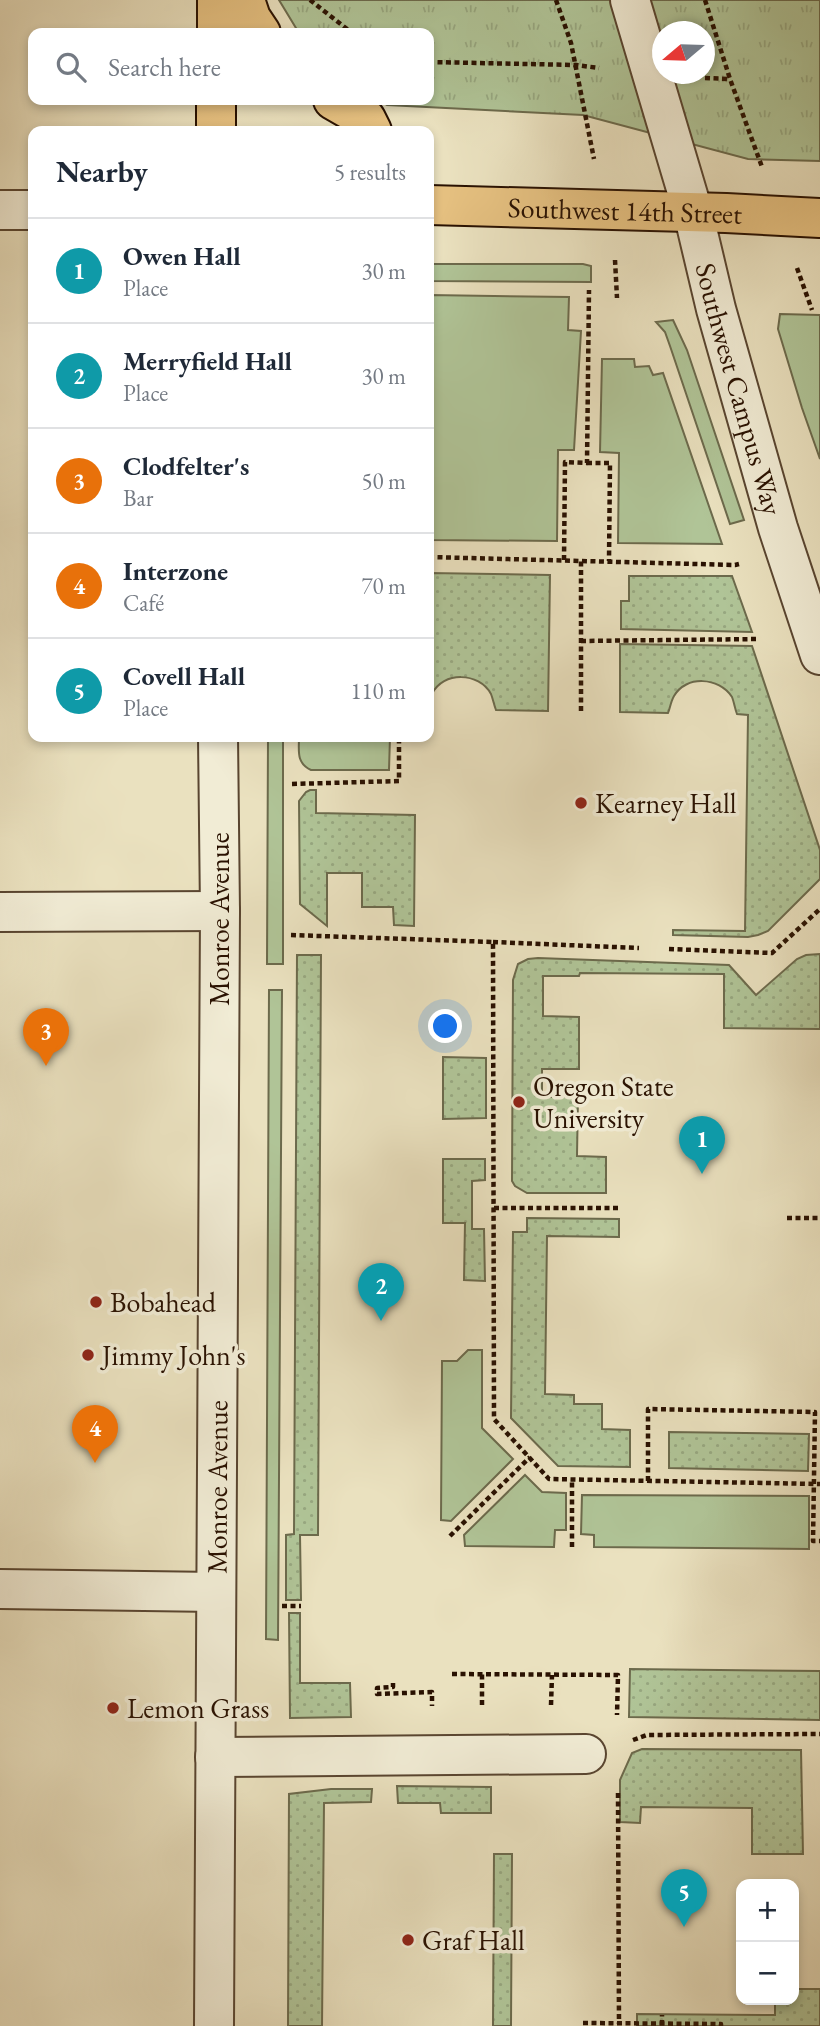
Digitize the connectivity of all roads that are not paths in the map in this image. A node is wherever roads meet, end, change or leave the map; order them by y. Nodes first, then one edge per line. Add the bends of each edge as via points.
1 (217, 0) edge
2 (245, 0) edge
3 (630, 0) edge
4 (216, 28) edge
5 (258, 28) edge
6 (216, 105) edge
7 (342, 105) edge
8 (216, 126) edge
9 (370, 126) edge
10 (434, 205) edge
11 (0, 210) edge
12 (28, 210) edge
13 (693, 212) junction
14 (820, 218) edge
15 (818, 646) edge
16 (218, 742) edge
17 (220, 911) junction
18 (0, 912) edge
19 (0, 1589) edge
20 (216, 1592) junction
21 (586, 1755) road end
22 (215, 1757) junction
23 (214, 2026) edge

1 - 4 main road
2 - 5 main road
3 - 13 street, Southwest Campus Way
6 - 8 main road
7 - 9 main road
10 - 13 main road, Southwest 14th Street
11 - 12 street
13 - 14 main road, Southwest 14th Street
13 - 15 street, Southwest Campus Way via 784,547
16 - 17 street, Monroe Avenue
17 - 18 street
17 - 20 street, Monroe Avenue
19 - 20 street
20 - 22 street, Monroe Avenue
21 - 22 street
22 - 23 street, Monroe Avenue

